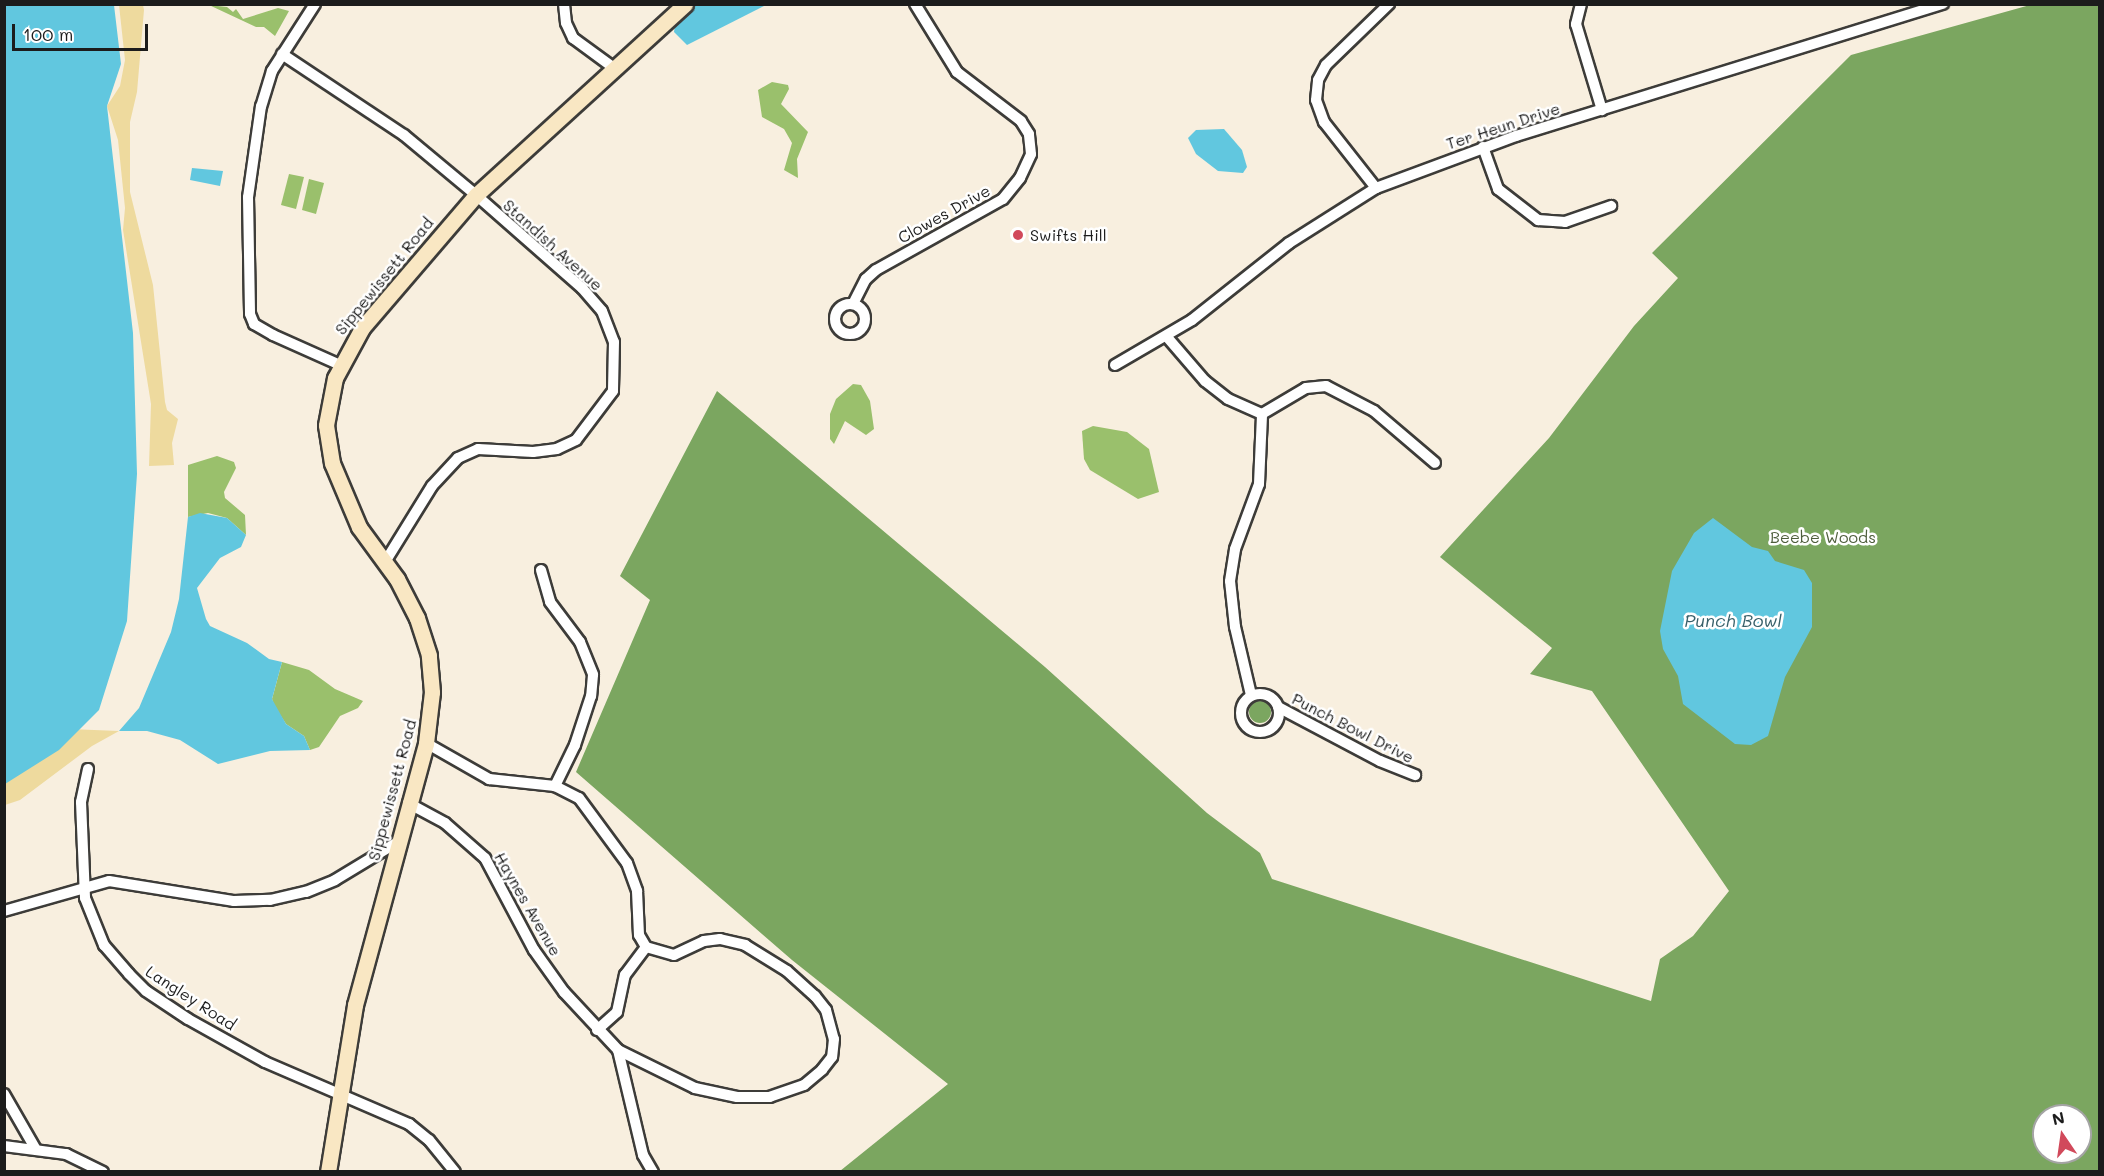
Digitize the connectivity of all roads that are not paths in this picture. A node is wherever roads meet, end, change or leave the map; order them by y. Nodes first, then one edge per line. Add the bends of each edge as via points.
1 (315, 4) edge
2 (564, 4) edge
3 (685, 4) edge
4 (915, 4) edge
5 (1389, 4) edge
6 (1581, 4) edge
7 (1943, 4) edge
8 (282, 54) junction
9 (614, 68) junction
10 (1602, 110) junction
11 (1483, 147) junction
12 (1376, 188) junction
13 (476, 195) junction
14 (1611, 206) dead end
15 (853, 304) dead end
16 (1167, 337) junction
17 (340, 365) junction
18 (1115, 365) dead end
19 (1262, 414) junction
20 (1435, 463) dead end
21 (385, 562) junction
22 (541, 570) dead end
23 (1251, 695) junction
24 (1278, 707) junction
25 (426, 743) junction
26 (87, 770) dead end
27 (1415, 775) dead end
28 (555, 786) junction
29 (408, 802) junction
30 (396, 843) junction
31 (389, 867) junction
32 (356, 869) junction
33 (85, 889) junction
34 (4, 911) edge
35 (646, 947) junction
36 (597, 1030) junction
37 (618, 1050) junction
38 (339, 1092) junction
39 (4, 1094) edge
40 (4, 1146) edge
41 (35, 1148) junction
42 (103, 1172) edge
43 (328, 1172) edge
44 (455, 1172) edge
45 (653, 1172) edge

1 - 8 street
2 - 9 street via 573,38
3 - 9 main road, Sippewissett Road
4 - 15 street, Clowes Drive via 963,78 1021,121 1029,134 1030,154 1020,178 1003,200 876,270 866,279
5 - 12 street via 1326,65 1318,80 1316,100 1324,122
6 - 10 street via 1576,24
7 - 10 street, Ter Heun Drive
8 - 13 street, Standish Avenue via 404,135
8 - 17 street via 265,89 252,159 248,206 250,314 254,324 273,335
9 - 13 main road, Sippewissett Road
10 - 11 street, Ter Heun Drive
11 - 12 street, Ter Heun Drive
11 - 14 street via 1498,189 1538,220 1565,222
12 - 16 street, Ter Heun Drive via 1289,243
13 - 17 main road, Sippewissett Road via 362,328
13 - 21 street, Standish Avenue via 582,288 602,311 614,342 613,391 576,440 557,449 478,449 458,458 432,486
16 - 18 street, Ter Heun Drive
16 - 19 street via 1205,381 1228,399
17 - 21 main road, Sippewissett Road via 326,425 332,463 359,527
19 - 20 street via 1306,388 1326,386 1374,411
19 - 23 street via 1259,484 1235,549 1230,581 1235,627
21 - 25 main road, Sippewissett Road via 409,601 427,647 432,692
22 - 28 street via 550,602 580,642 593,675 578,736
23 - 24 street, Punch Bowl Drive via 1264,694
23 - 24 street, Punch Bowl Drive via 1241,710 1242,722 1251,730 1263,731 1274,725
24 - 27 street, Punch Bowl Drive via 1380,761
25 - 28 street via 489,779
25 - 29 main road, Sippewissett Road
26 - 33 street, Langley Road via 81,802
28 - 35 street via 579,798 627,862 638,891 639,935
29 - 30 main road, Sippewissett Road
29 - 36 street, Haynes Avenue via 445,823 485,858 534,951
30 - 31 main road, Sippewissett Road
30 - 32 street
31 - 32 street via 371,864
31 - 38 main road, Sippewissett Road via 359,986
32 - 33 street via 306,892 270,900 234,901 109,881
33 - 34 street
33 - 38 street, Langley Road via 104,945 146,991 265,1062
35 - 36 street via 625,975 617,1012
35 - 37 street, Haynes Avenue via 674,955 704,941 720,939 745,945 787,971 815,996 831,1023 832,1057 804,1085 788,1093 737,1097 695,1088
36 - 37 street, Haynes Avenue
37 - 45 street via 643,1155
38 - 43 main road, Sippewissett Road
38 - 44 street via 409,1124 429,1140
39 - 41 street
40 - 41 street
41 - 42 street via 66,1154

